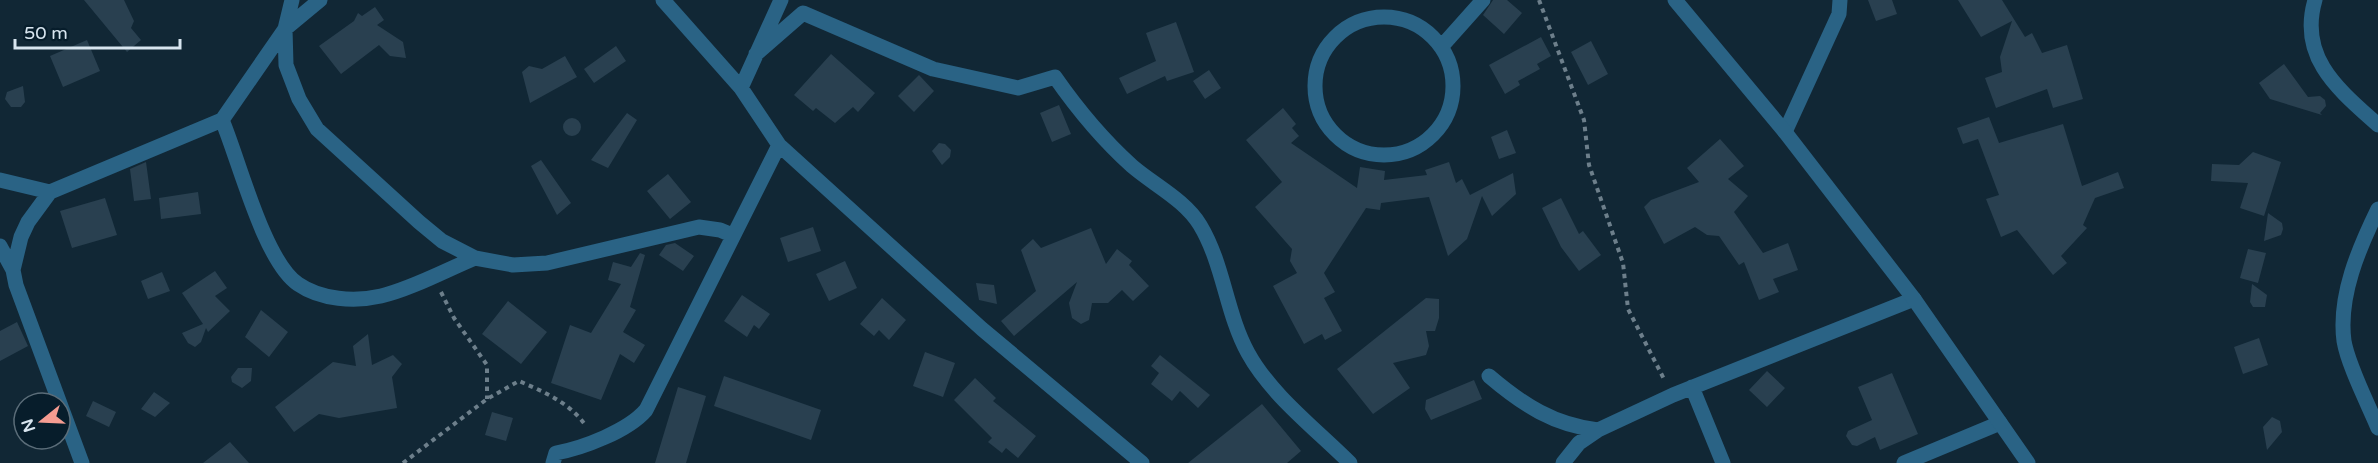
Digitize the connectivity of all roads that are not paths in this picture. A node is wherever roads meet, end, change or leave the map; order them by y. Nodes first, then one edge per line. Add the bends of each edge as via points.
1 (292, 0) edge
2 (320, 0) edge
3 (663, 0) edge
4 (781, 0) edge
5 (1483, 0) edge
6 (1675, 0) edge
7 (1840, 0) edge
8 (2315, 0) edge
9 (285, 29) junction
10 (1442, 46) junction
11 (756, 54) junction
12 (741, 88) junction
13 (222, 120) junction
14 (2378, 125) edge
15 (1785, 132) junction
16 (779, 145) junction
17 (0, 180) edge
18 (50, 192) junction
19 (2378, 209) edge
20 (732, 235) junction
21 (0, 246) edge
22 (475, 258) junction
23 (13, 270) junction
24 (1914, 299) junction
25 (1490, 376) dead end
26 (1692, 387) junction
27 (2000, 423) junction
28 (2378, 428) edge
29 (1598, 430) junction
30 (82, 463) edge
31 (553, 463) edge
32 (1143, 463) edge
33 (1350, 463) edge
34 (1563, 463) edge
35 (1723, 463) edge
36 (1904, 463) edge
37 (2028, 463) edge

1 - 9 street
2 - 9 street
3 - 12 street
4 - 11 street
5 - 10 street
6 - 15 street
7 - 15 street via 1839,14
8 - 14 street via 2311,39 2324,72
9 - 13 street
9 - 22 street via 286,65 299,99 317,129 442,241
10 - 10 street via 1422,27 1396,17 1369,18 1344,29 1325,48 1316,74 1316,101 1327,127 1347,146 1372,156 1400,155 1425,144 1444,124 1453,99 1453,71
11 - 12 street
11 - 33 street via 803,13 933,69 1018,88 1055,77 1088,124 1200,224 1248,354 1276,390
12 - 16 street
13 - 18 street
13 - 22 street via 270,249 297,283 329,297 382,296
15 - 24 street
16 - 20 street
16 - 32 street via 982,329
17 - 18 street
18 - 23 street via 28,222
19 - 28 street via 2358,251 2345,307 2344,342
20 - 22 street via 699,227 547,264 513,265
20 - 31 street via 646,410 637,420 578,449 555,453
21 - 23 street
23 - 30 street
24 - 26 street
24 - 27 street
25 - 29 street via 1519,402 1544,416 1574,427
26 - 29 street
26 - 35 street
27 - 36 street
27 - 37 street
29 - 34 street via 1579,443

